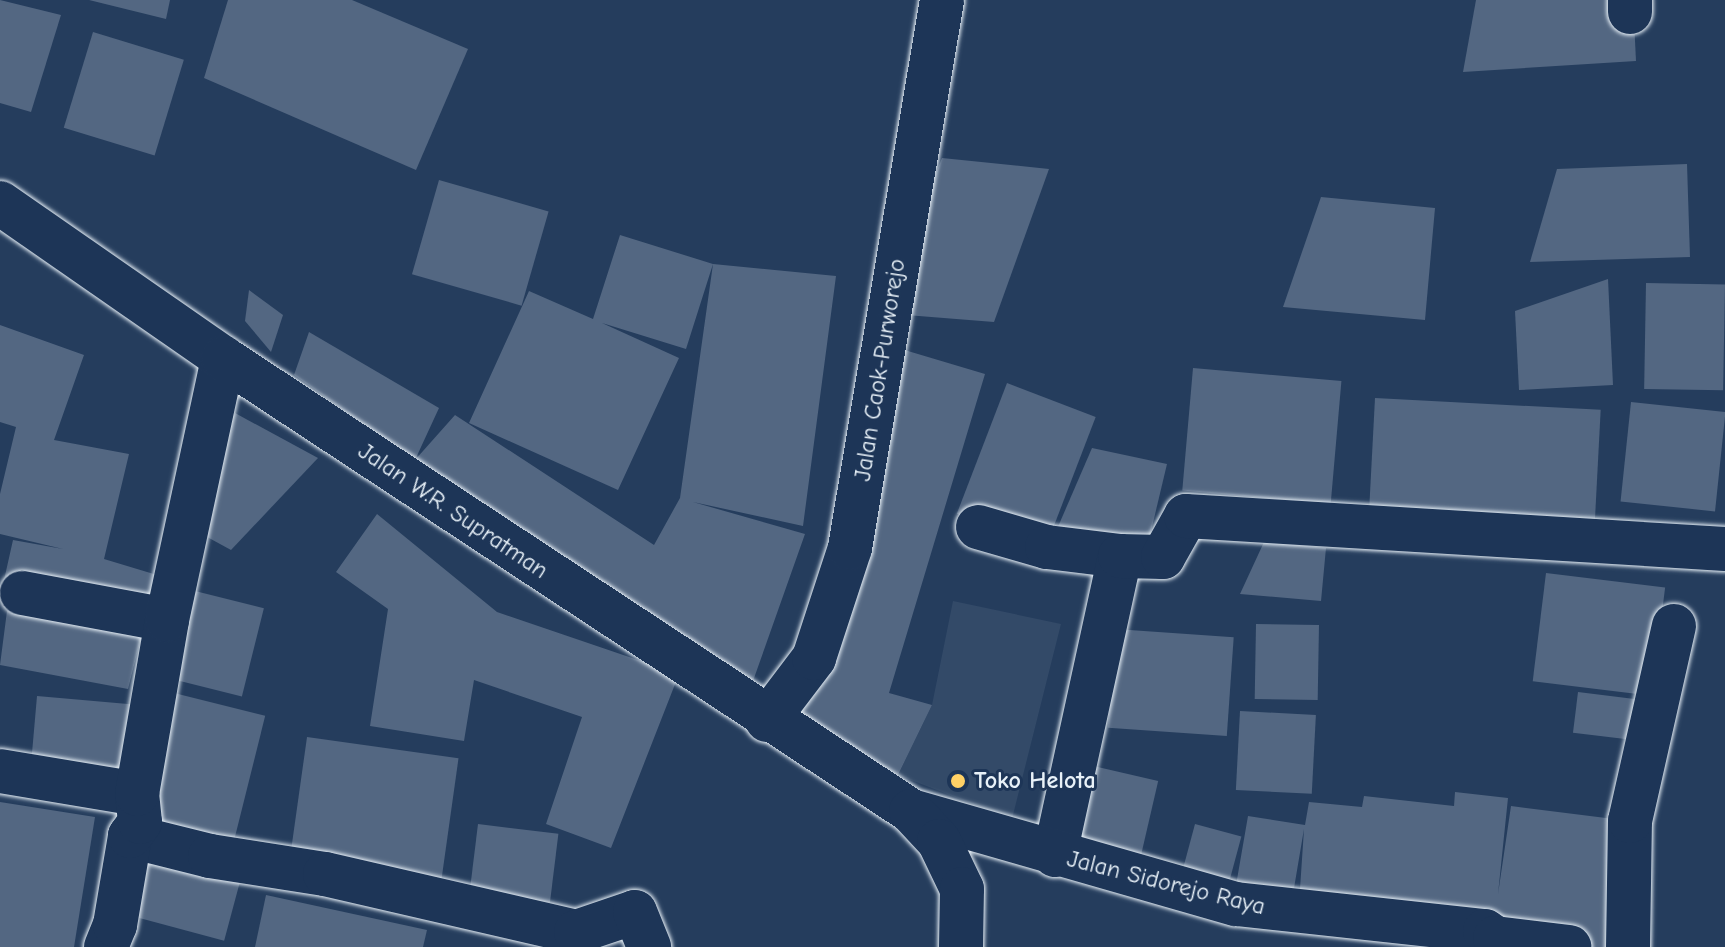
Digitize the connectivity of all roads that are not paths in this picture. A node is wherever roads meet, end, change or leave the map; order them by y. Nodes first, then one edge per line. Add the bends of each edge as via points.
1 (942, 0) edge
2 (0, 203) edge
3 (223, 358) junction
4 (978, 527) dead end
5 (1725, 549) edge
6 (1120, 556) junction
7 (22, 593) dead end
8 (167, 620) junction
9 (1674, 626) dead end
10 (767, 720) junction
11 (0, 771) edge
12 (911, 811) junction
13 (134, 815) junction
14 (1055, 855) junction
15 (633, 935) edge
16 (106, 947) edge
17 (961, 947) edge
18 (1569, 947) edge
19 (1628, 947) edge

1 - 10 street, Jalan Caok-Purworejo via 850,548 814,658
2 - 3 street, Jalan W.R. Supratman
3 - 8 street
3 - 10 street, Jalan W.R. Supratman
4 - 6 street via 1047,547
5 - 6 street via 1186,516 1163,557
6 - 14 street
7 - 8 street
8 - 13 street
9 - 19 street via 1630,821
10 - 12 street, Jalan W.R. Supratman
11 - 13 street
12 - 14 street, Jalan Sidorejo Raya
12 - 17 street via 939,841 962,889
13 - 15 street via 210,856 325,874 576,932
13 - 16 street via 115,925
14 - 18 street, Jalan Sidorejo Raya via 1236,904 1485,931 1495,938

